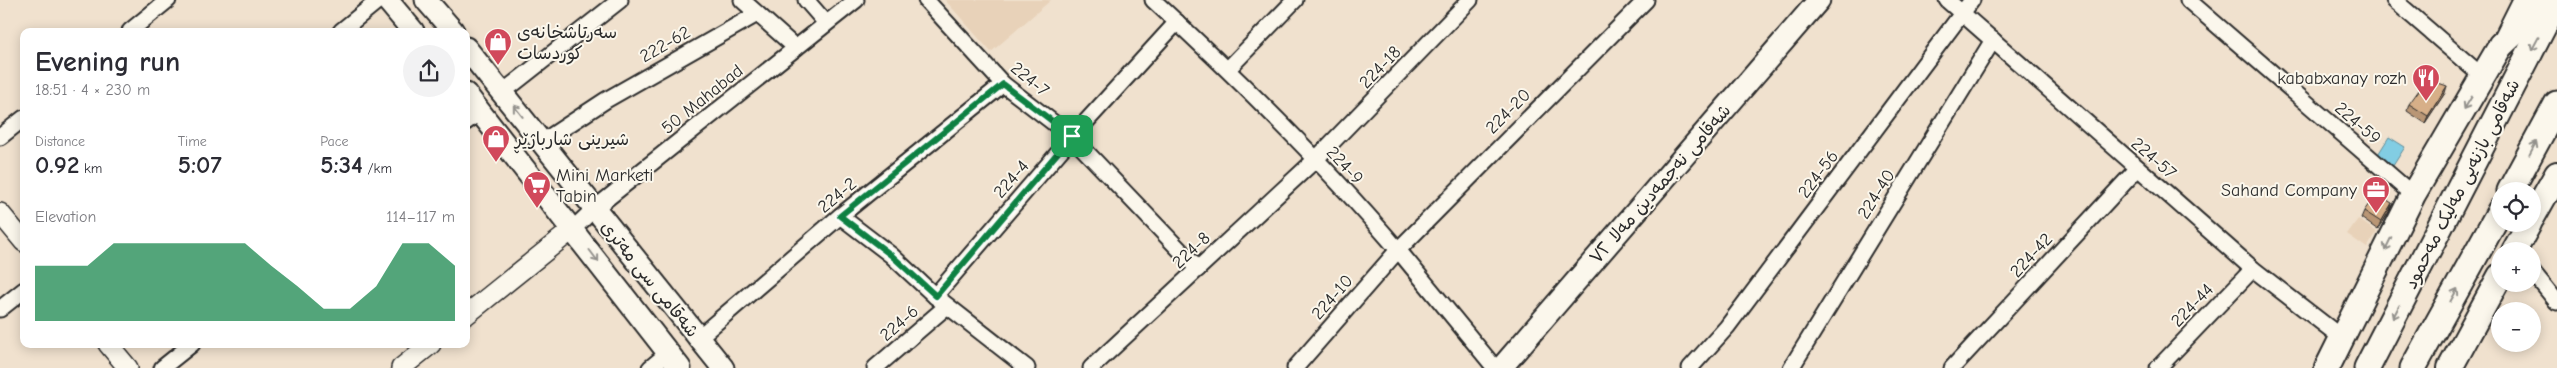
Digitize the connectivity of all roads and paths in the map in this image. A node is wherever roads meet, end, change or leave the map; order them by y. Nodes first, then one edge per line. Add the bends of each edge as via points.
1 (168, 0) edge
2 (379, 0) edge
3 (387, 0) edge
4 (426, 0) edge
5 (620, 0) edge
6 (742, 0) edge
7 (806, 0) edge
8 (856, 0) edge
9 (926, 0) edge
10 (1153, 0) edge
11 (1295, 0) edge
12 (1470, 0) edge
13 (1646, 0) edge
14 (1819, 0) edge
15 (1947, 0) edge
16 (1972, 0) edge
17 (2188, 0) edge
18 (2394, 0) edge
19 (2524, 0) edge
20 (2549, 0) edge
21 (2556, 0) edge
22 (1962, 12) junction
23 (757, 14) junction
24 (1176, 22) junction
25 (826, 24) junction
26 (134, 28) edge
27 (345, 28) edge
28 (410, 28) edge
29 (449, 28) edge
30 (1993, 40) junction
31 (2501, 45) junction
32 (796, 48) junction
33 (470, 53) edge
34 (1228, 70) junction
35 (2483, 77) junction
36 (1003, 84) junction
37 (503, 92) junction
38 (2557, 104) edge
39 (473, 117) edge
40 (20, 121) edge
41 (1072, 136) junction
42 (0, 137) edge
43 (542, 142) junction
44 (1316, 160) junction
45 (2138, 168) junction
46 (2557, 174) edge
47 (2515, 182) edge
48 (2413, 195) junction
49 (2541, 202) edge
50 (594, 209) junction
51 (0, 212) edge
52 (840, 216) junction
53 (2491, 227) edge
54 (573, 229) junction
55 (20, 237) edge
56 (1398, 250) junction
57 (1198, 269) junction
58 (2253, 269) junction
59 (2541, 282) edge
60 (2491, 292) edge
61 (20, 293) edge
62 (941, 301) junction
63 (2557, 302) edge
64 (0, 309) edge
65 (470, 312) edge
66 (698, 338) junction
67 (2342, 338) junction
68 (111, 348) edge
69 (187, 348) edge
70 (426, 348) edge
71 (674, 361) edge
72 (128, 368) edge
73 (162, 368) edge
74 (401, 368) edge
75 (650, 368) edge
76 (723, 368) edge
77 (875, 368) edge
78 (1027, 368) edge
79 (1091, 368) edge
80 (1295, 368) edge
81 (1495, 368) edge
82 (1501, 368) edge
83 (1690, 368) edge
84 (1792, 368) edge
85 (1952, 368) edge
86 (2158, 368) edge
87 (2327, 368) edge
88 (2367, 368) edge
89 (2413, 368) edge
90 (2450, 368) edge

1 - 26 street
2 - 27 street
3 - 28 main road
4 - 29 main road
5 - 37 street
6 - 23 street
7 - 25 street
8 - 25 street, 50 Mahabad
9 - 36 street, 224-7
10 - 24 street, 224-9
11 - 34 street
12 - 44 street, 224-18
13 - 56 street, 224-20
14 - 82 main road, شەقامی نەجمەدین مەلا ٧٢
15 - 22 street, 224-57
16 - 22 street, 224-56
17 - 48 street, 224-59
18 - 35 street
19 - 31 main road
20 - 31 highway
21 -> 88 highway, شەقامی بازنەیی مەلیک مەحمود
22 - 30 street, 224-57
22 - 83 street, 224-56 via 1727,327
23 - 32 street
23 - 43 street, 222-62 via 606,100
24 - 34 street, 224-9
24 - 41 street, 224-4
25 - 32 street, 50 Mahabad
30 - 45 street, 224-57
30 - 84 street, 224-40
31 - 35 main road
32 - 50 street, 50 Mahabad
33 - 37 main road, شەقامی سی مەتری
34 - 44 street, 224-9
35 -> 48 main road
36 - 41 street, 224-7
36 - 52 street, 224-2
43 -> 37 main road, شەقامی سی مەتری
47 -> 38 highway
39 - 54 main road, شەقامی سی مەتری
40 - 42 street
41 - 57 street, 224-7
41 - 62 street, 224-4
43 - 50 main road, شەقامی سی مەتری
44 - 56 street, 224-9
44 - 57 street, 224-8
45 - 58 street, 224-57
45 - 85 street, 224-42
46 - 49 main road
48 -> 67 main road
50 - 54 street, 50 Mahabad
50 - 66 main road, شەقامی سی مەتری
51 - 55 street
52 - 62 street via 891,255
52 - 66 street, 224-2
89 -> 53 highway
54 - 65 street
54 -> 71 main road, شەقامی سی مەتری
56 - 80 street, 224-10
56 - 81 street, 224-9
57 - 79 street, 224-8
58 - 67 street, 224-57
58 - 86 street, 224-44
59 - 63 street
60 - 90 main road
61 - 64 street
62 - 77 street, 224-6
62 - 78 street
66 - 76 main road, شەقامی سی مەتری
67 - 87 main road
68 - 72 street
69 - 73 street
70 - 74 street
71 - 75 street

